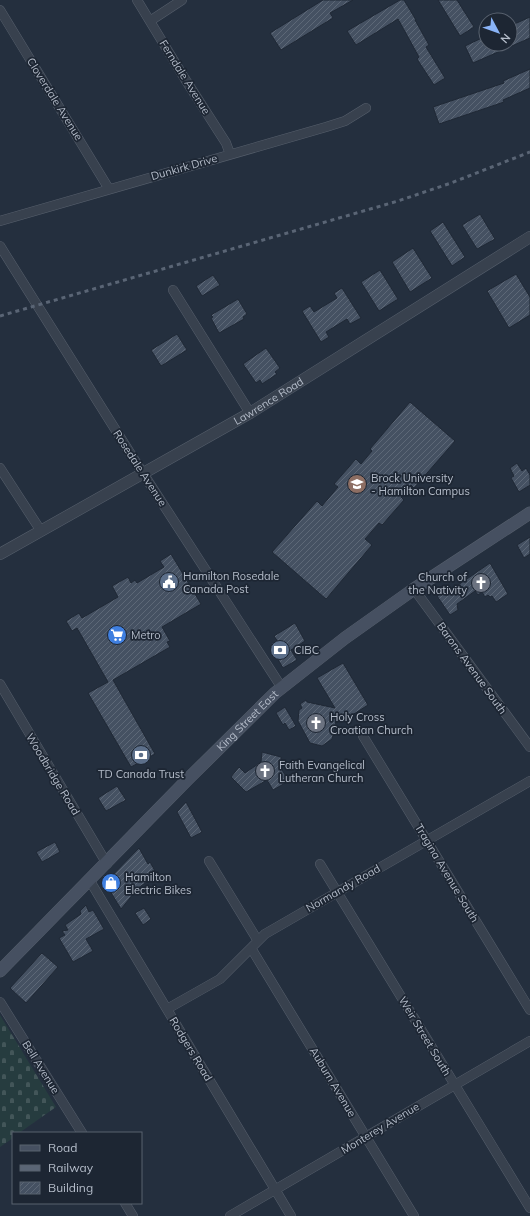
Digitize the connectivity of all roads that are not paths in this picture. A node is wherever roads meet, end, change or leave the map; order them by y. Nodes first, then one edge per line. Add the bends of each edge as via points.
1 (138, 0) edge
2 (182, 0) edge
3 (0, 10) edge
4 (150, 20) junction
5 (366, 108) dead end
6 (230, 154) junction
7 (109, 189) junction
8 (0, 221) edge
9 (530, 237) edge
10 (0, 246) edge
11 (173, 290) dead end
12 (250, 413) junction
13 (0, 468) edge
14 (143, 474) junction
15 (530, 514) edge
16 (41, 531) junction
17 (0, 554) edge
18 (414, 589) junction
19 (0, 684) edge
20 (282, 688) junction
21 (363, 736) dead end
22 (530, 747) edge
23 (530, 781) edge
24 (427, 840) junction
25 (209, 861) dead end
26 (107, 864) junction
27 (320, 864) dead end
28 (90, 881) junction
29 (337, 892) junction
30 (258, 941) junction
31 (251, 948) junction
32 (0, 971) edge
33 (0, 1002) edge
34 (167, 1009) junction
35 (530, 1010) edge
36 (530, 1041) edge
37 (455, 1084) junction
38 (81, 1132) edge
39 (366, 1137) junction
40 (275, 1190) junction
41 (126, 1204) edge
42 (530, 1208) edge
43 (134, 1216) edge
44 (230, 1216) edge
45 (291, 1216) edge
46 (414, 1216) edge

1 - 4 street, Ferndale Avenue
2 - 4 street
3 - 7 street, Cloverdale Avenue
4 - 6 street, Ferndale Avenue via 226,143
5 - 6 street, Dunkirk Drive via 338,123
6 - 7 street, Dunkirk Drive
7 - 8 street, Dunkirk Drive
9 - 12 street, Lawrence Road
10 - 14 street, Rosedale Avenue
11 - 12 street
12 - 14 street, Lawrence Road
13 - 16 street
14 - 16 street, Lawrence Road
14 - 20 street, Rosedale Avenue
15 - 18 main road, King Street East
16 - 17 street, Lawrence Road
18 - 20 main road, King Street East via 345,638
18 - 22 street, Barons Avenue South
19 - 26 street, Woodbridge Road
20 - 26 main road, King Street East via 187,780
21 - 24 street, Tragina Avenue South
23 - 24 street, Normandy Road
24 - 29 street, Normandy Road
24 - 35 street, Tragina Avenue South
25 - 30 street
26 - 28 main road, King Street East
27 - 29 street, Weir Street South
28 - 32 main road, King Street East
28 - 34 street, Rodgers Road
29 - 30 street, Normandy Road via 265,934
29 - 37 street, Weir Street South
30 - 31 street, Normandy Road
31 - 34 street, Normandy Road via 220,979
31 - 39 street, Auburn Avenue
33 - 38 street, Bell Avenue
34 - 40 street, Rodgers Road
36 - 37 street, Monterey Avenue
37 - 39 street, Monterey Avenue
37 - 42 street, Weir Street South
39 - 40 street, Monterey Avenue
39 - 46 street, Auburn Avenue
40 - 44 street, Monterey Avenue
40 - 45 street, Rodgers Road
41 - 43 street

